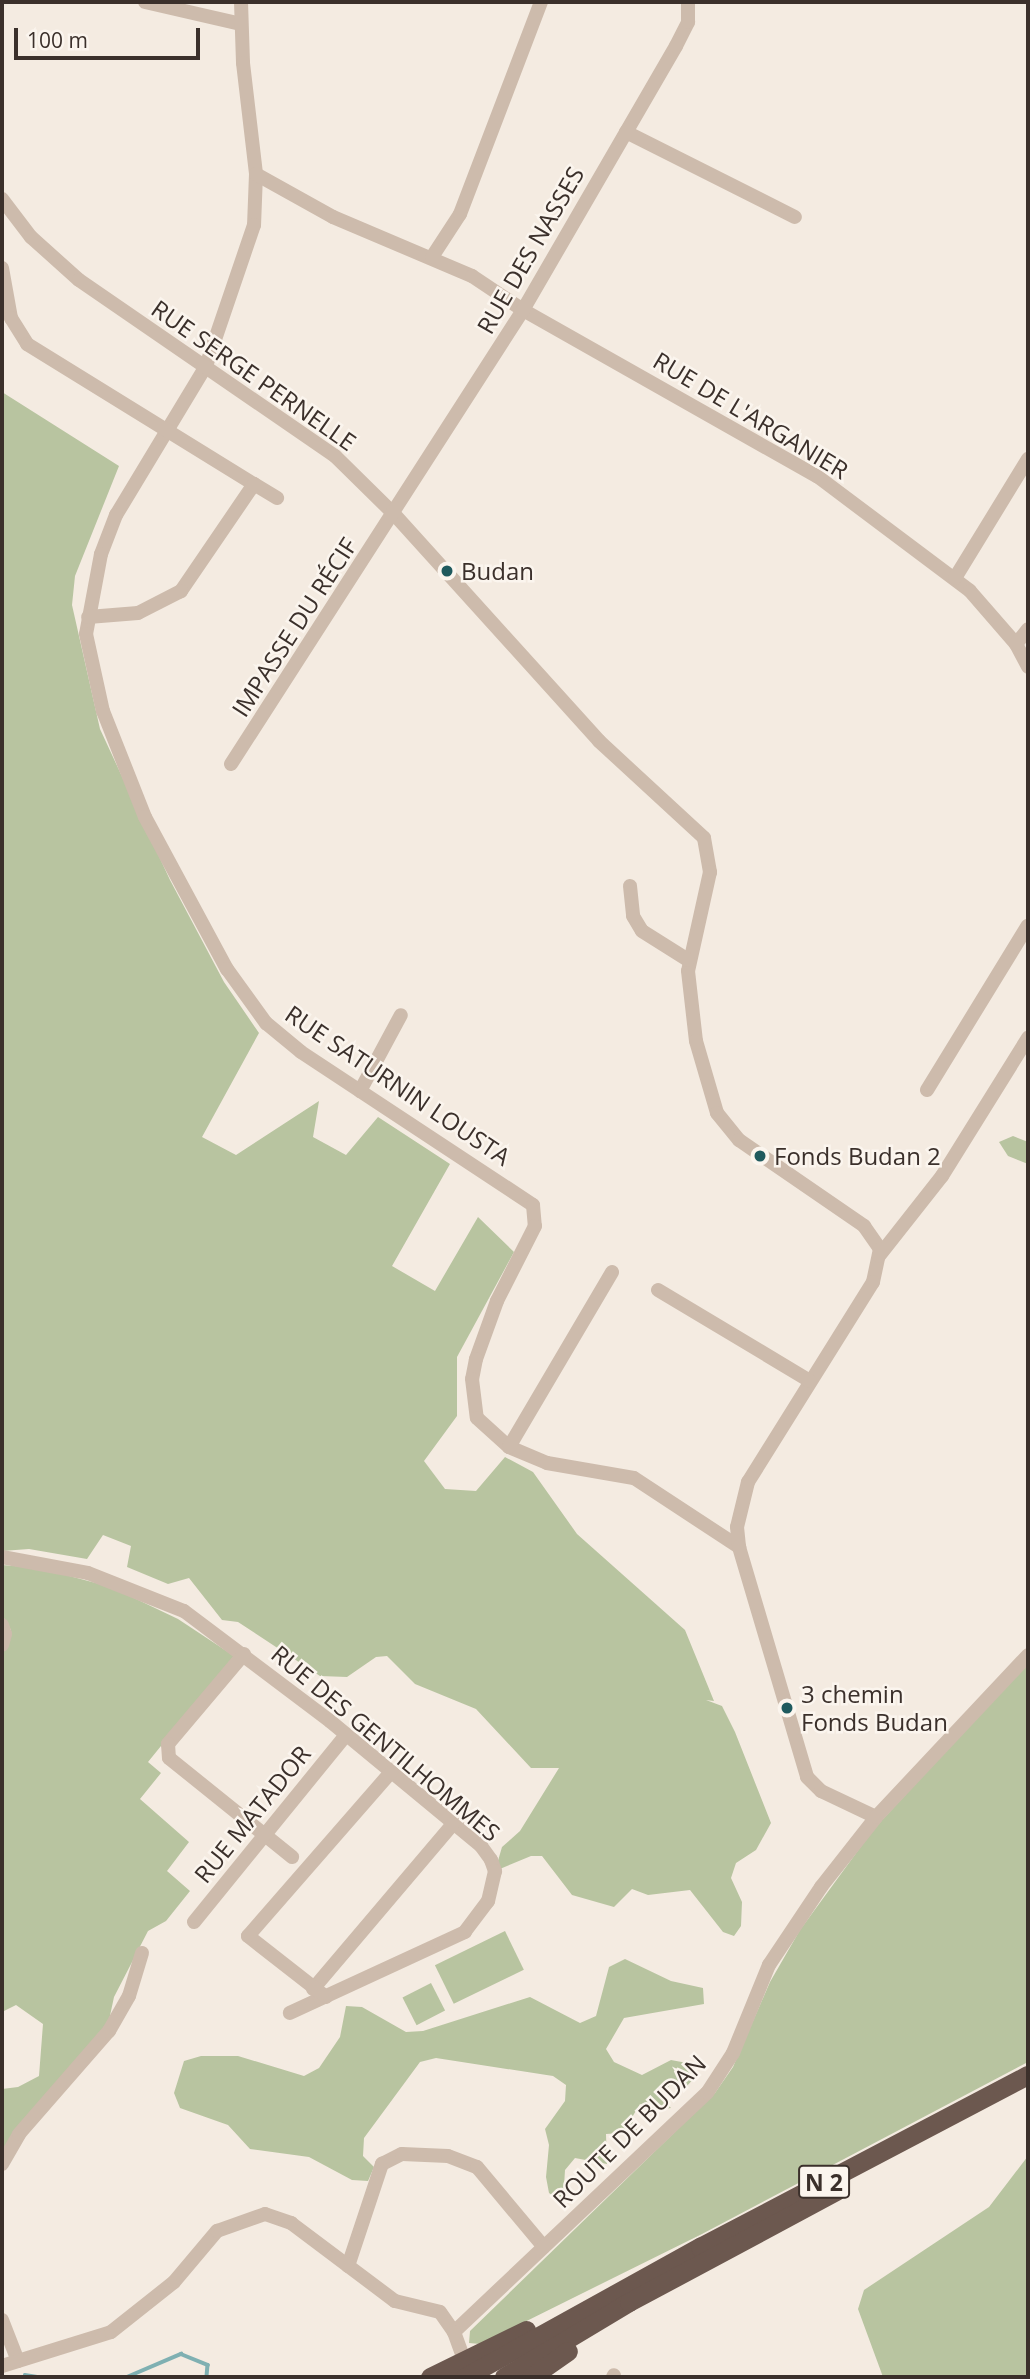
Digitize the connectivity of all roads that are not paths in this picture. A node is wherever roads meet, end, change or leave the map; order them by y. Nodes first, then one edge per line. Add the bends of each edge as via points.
1 (145, 2) edge
2 (241, 2) edge
3 (541, 2) edge
4 (688, 2) edge
5 (241, 24) junction
6 (626, 132) junction
7 (256, 174) junction
8 (2, 199) edge
9 (795, 216) dead end
10 (432, 257) junction
11 (2, 268) edge
12 (523, 310) junction
13 (206, 366) junction
14 (168, 432) junction
15 (1028, 459) edge
16 (254, 484) junction
17 (276, 498) dead end
18 (394, 514) junction
19 (955, 578) junction
20 (88, 617) junction
21 (1028, 629) edge
22 (1016, 644) junction
23 (1028, 667) edge
24 (231, 764) dead end
25 (630, 886) dead end
26 (1028, 925) edge
27 (688, 960) junction
28 (401, 1015) dead end
29 (1028, 1038) edge
30 (927, 1090) dead end
31 (360, 1091) junction
32 (880, 1256) junction
33 (612, 1272) dead end
34 (658, 1290) dead end
35 (810, 1381) junction
36 (509, 1447) junction
37 (739, 1547) junction
38 (2, 1558) edge
39 (2, 1625) edge
40 (2, 1645) edge
41 (244, 1654) junction
42 (1028, 1655) edge
43 (346, 1735) junction
44 (391, 1772) junction
45 (876, 1817) junction
46 (453, 1824) junction
47 (264, 1834) junction
48 (292, 1857) dead end
49 (194, 1922) dead end
50 (142, 1954) dead end
51 (313, 1989) junction
52 (327, 1997) junction
53 (290, 2013) dead end
54 (1028, 2075) edge
55 (1028, 2087) edge
56 (2, 2164) edge
57 (544, 2247) junction
58 (348, 2266) junction
59 (625, 2296) junction
60 (2, 2320) edge
61 (454, 2332) junction
62 (18, 2361) junction
63 (2, 2366) edge
64 (465, 2368) edge
65 (430, 2377) edge
66 (504, 2377) edge
67 (531, 2377) edge

1 - 5 street
2 - 5 street, RUE SATURNIN LOUSTA
3 - 10 street via 460,214
4 - 6 street, RUE DES NASSES via 682,34
5 - 7 street, RUE SATURNIN LOUSTA
6 - 9 street
6 - 12 street, RUE DES NASSES
7 - 10 street, RUE DE L'ARGANIER via 333,217
7 - 13 street, RUE SATURNIN LOUSTA via 254,225
8 - 13 street, RUE SERGE PERNELLE via 58,264
10 - 12 street, RUE DE L'ARGANIER via 472,276
11 - 14 street via 10,318 21,338
12 - 18 street, RUE DES NASSES
12 - 19 street, RUE DE L'ARGANIER via 809,471
13 - 14 street, RUE SATURNIN LOUSTA
13 - 18 street, RUE SERGE PERNELLE via 322,445
14 - 16 street
14 - 20 street, RUE SATURNIN LOUSTA via 110,529
15 - 19 street
16 - 17 street
16 - 20 street via 181,591 138,613
18 - 24 street, IMPASSE DU RÉCIF
18 - 27 street, RUE SERGE PERNELLE via 599,741 700,832 710,872
19 - 22 street, RUE DE L'ARGANIER
20 - 31 street, RUE SATURNIN LOUSTA via 92,672 140,806 227,968 266,1023
21 - 22 street
22 - 23 street, RUE DE L'ARGANIER
25 - 27 street via 633,916 642,931
26 - 30 street
27 - 32 street, RUE SERGE PERNELLE via 696,1041 721,1123 782,1172 864,1226 876,1239
28 - 31 street
29 - 32 street via 942,1176
31 - 36 street, RUE SATURNIN LOUSTA via 533,1205 535,1226 482,1335 472,1379 477,1419
32 - 35 street via 873,1283
33 - 36 street
34 - 35 street
35 - 37 street via 748,1482 737,1527
36 - 37 street, RUE SATURNIN LOUSTA via 547,1463 634,1478
37 - 45 street via 807,1777 821,1791
38 - 41 street, RUE DES GENTILHOMMES via 45,1562 115,1581 184,1611
39 - 40 street
41 - 43 street, RUE DES GENTILHOMMES
41 - 47 street via 168,1744 167,1751 169,1758
42 - 45 street, ROUTE DE BUDAN
43 - 44 street, RUE DES GENTILHOMMES
43 - 47 street, RUE MATADOR
44 - 46 street, RUE DES GENTILHOMMES
44 - 51 street via 248,1936
45 - 57 street, ROUTE DE BUDAN via 783,1939 725,2069 707,2093
46 - 51 street
46 - 52 street, RUE DES GENTILHOMMES via 481,1846 495,1871 488,1901 473,1925
47 - 48 street
47 - 49 street, RUE MATADOR
50 - 56 street via 129,1996 109,2031 19,2134
51 - 52 street
52 - 53 street, RUE DES GENTILHOMMES
54 - 59 highway, N 2
55 - 59 highway, N 2
57 - 58 street via 477,2167 448,2156 402,2154 382,2164
57 - 61 street, ROUTE DE BUDAN
58 - 61 street via 395,2301 440,2312
58 - 62 street via 291,2223 272,2215 254,2215 209,2236 174,2282 122,2325 84,2344
59 - 64 highway via 597,2296
59 - 66 highway, N 2
59 - 67 highway
60 - 62 street
61 - 64 street
62 - 63 street
64 - 65 highway

